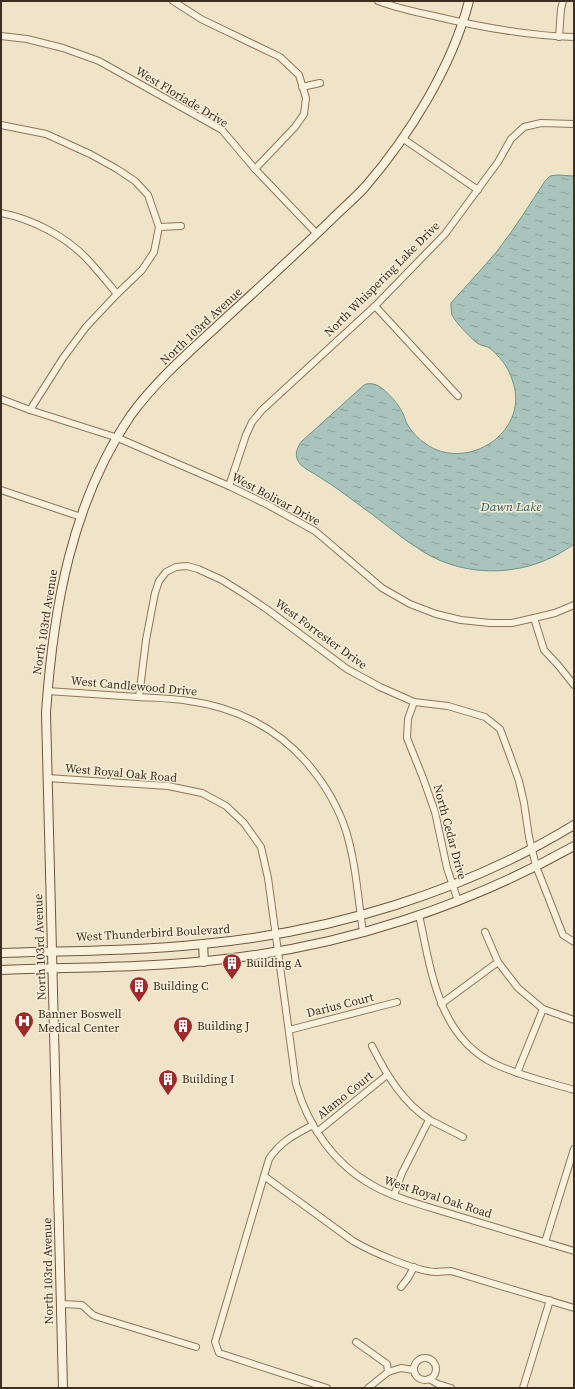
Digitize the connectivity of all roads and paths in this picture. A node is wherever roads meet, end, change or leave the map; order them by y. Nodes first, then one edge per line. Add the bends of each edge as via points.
1 (173, 1) edge
2 (378, 1) edge
3 (469, 1) edge
4 (563, 1) edge
5 (463, 23) junction
6 (1, 36) edge
7 (559, 37) junction
8 (574, 37) edge
9 (320, 83) dead end
10 (302, 87) junction
11 (574, 124) edge
12 (1, 125) edge
13 (402, 138) junction
14 (255, 169) junction
15 (478, 190) junction
16 (1, 213) edge
17 (181, 226) dead end
18 (159, 227) junction
19 (317, 234) junction
20 (117, 294) junction
21 (375, 306) junction
22 (458, 396) dead end
23 (1, 399) edge
24 (30, 410) junction
25 (118, 438) junction
26 (229, 486) junction
27 (1, 490) edge
28 (81, 517) junction
29 (574, 605) edge
30 (534, 618) junction
31 (574, 685) edge
32 (47, 691) junction
33 (139, 697) junction
34 (414, 702) junction
35 (47, 778) junction
36 (574, 825) edge
37 (574, 846) edge
38 (532, 848) junction
39 (536, 866) junction
40 (452, 884) junction
41 (458, 901) junction
42 (361, 915) junction
43 (418, 915) junction
44 (363, 932) junction
45 (485, 932) dead end
46 (276, 934) junction
47 (574, 942) edge
48 (203, 944) junction
49 (52, 951) junction
50 (278, 952) junction
51 (1, 953) edge
52 (204, 962) junction
53 (498, 962) junction
54 (53, 968) junction
55 (1, 970) edge
56 (397, 1002) dead end
57 (441, 1004) junction
58 (543, 1009) junction
59 (574, 1020) edge
60 (289, 1030) junction
61 (372, 1046) dead end
62 (517, 1073) junction
63 (387, 1075) junction
64 (574, 1090) edge
65 (429, 1120) junction
66 (313, 1125) junction
67 (317, 1132) junction
68 (463, 1137) dead end
69 (574, 1149) edge
70 (264, 1176) junction
71 (394, 1195) junction
72 (545, 1242) junction
73 (574, 1251) edge
74 (414, 1267) junction
75 (401, 1287) dead end
76 (550, 1300) junction
77 (61, 1304) junction
78 (574, 1308) edge
79 (356, 1342) dead end
80 (196, 1347) dead end
81 (414, 1370) junction
82 (388, 1372) junction
83 (429, 1379) junction
84 (63, 1388) edge
85 (327, 1388) edge
86 (368, 1388) edge
87 (450, 1388) edge
88 (523, 1388) edge

1 - 10 street via 201,19 280,57 299,75
2 - 5 street
3 - 5 street, North 103rd Avenue
4 - 7 street
5 - 7 street
5 - 13 street, North 103rd Avenue via 436,84
6 - 14 street, West Floriade Drive via 63,48 99,61 222,130
7 - 8 street
9 - 10 street
10 - 14 street via 306,98 304,114
11 - 15 street, North Whispering Lake Drive via 541,123 524,127 511,139
12 - 18 street via 46,134 117,169 135,181 148,196
13 - 15 street
13 - 19 street, North 103rd Avenue via 364,188
14 - 19 street, West Floriade Drive
15 - 21 street, North Whispering Lake Drive via 445,234
16 - 20 street via 17,216 68,242 88,260
17 - 18 street
18 - 20 street via 154,252 142,270
19 - 25 street, North 103rd Avenue via 175,365 149,392
20 - 24 street via 86,327
21 - 22 street
21 - 26 street, North Whispering Lake Drive via 252,422
23 - 24 street, West Bolivar Drive
24 - 25 street, West Bolivar Drive
25 - 26 street, West Bolivar Drive
25 - 28 street, North 103rd Avenue via 100,469
26 - 30 street, West Bolivar Drive via 268,504 315,531 382,588 410,604 462,620 512,623
27 - 28 street
28 - 32 street, North 103rd Avenue via 61,588
29 - 30 street, West Bolivar Drive
30 - 31 street via 544,650
32 - 33 street, West Candlewood Drive
32 - 35 street, North 103rd Avenue
33 - 34 street, West Forrester Drive via 146,640 159,581 166,572 176,567 187,566 222,580 257,602 347,669
33 - 42 street, West Candlewood Drive via 188,701 234,712 266,728 297,752 322,782 342,818 352,857
34 - 38 street, West Forrester Drive via 448,706 485,717 500,729 519,781
34 - 40 street, North Cedar Drive via 408,718 407,738 435,812
35 - 46 street, West Royal Oak Road via 168,786 202,793 226,806 244,823 261,847
35 - 49 street, North 103rd Avenue
36 - 38 street, West Thunderbird Boulevard
37 - 39 street
38 - 39 street, West Forrester Drive
38 - 40 street, West Thunderbird Boulevard
39 - 41 street
39 - 47 street, West Forrester Drive via 563,934
40 - 41 street, North Cedar Drive
40 - 42 street, West Thunderbird Boulevard
41 - 43 street
42 - 44 street, West Candlewood Drive
42 - 46 street, West Thunderbird Boulevard
43 - 44 street
43 - 57 street
44 - 50 street
45 - 53 street
46 - 48 street, West Thunderbird Boulevard
46 - 50 street, West Royal Oak Road
48 - 49 street, West Thunderbird Boulevard
48 - 52 street
49 - 51 street, West Thunderbird Boulevard
49 - 54 street, North 103rd Avenue
50 - 52 street
50 - 60 street, West Royal Oak Road
52 - 54 street
53 - 57 street
53 - 58 street via 518,988
54 - 55 street
54 - 77 street, North 103rd Avenue
56 - 60 street, Darius Court
57 - 62 street via 450,1022 467,1044 495,1064
58 - 59 street
58 - 62 street
60 - 66 street, West Royal Oak Road via 296,1084
61 - 63 street
62 - 64 street
63 - 65 street via 407,1101
63 - 67 street, Alamo Court
65 - 68 street
65 - 71 street via 402,1173
66 - 67 street, West Royal Oak Road
66 - 70 street via 286,1139 276,1148 269,1159
67 - 71 street, West Royal Oak Road via 334,1155 354,1173 373,1186
69 - 72 street
70 - 74 street via 353,1241
70 - 85 street via 215,1342 219,1353
71 - 72 street, West Royal Oak Road
72 - 73 street, West Royal Oak Road
74 - 75 street
74 - 76 street via 435,1272 451,1271
76 - 78 street
76 - 88 street
77 - 80 street via 82,1305 98,1317
77 - 84 street, North 103rd Avenue
79 - 82 street via 387,1364
81 - 82 street via 401,1368
81 - 83 street via 422,1380
81 - 83 street via 419,1360 429,1360 434,1364 436,1371
82 - 86 street
83 - 87 street

